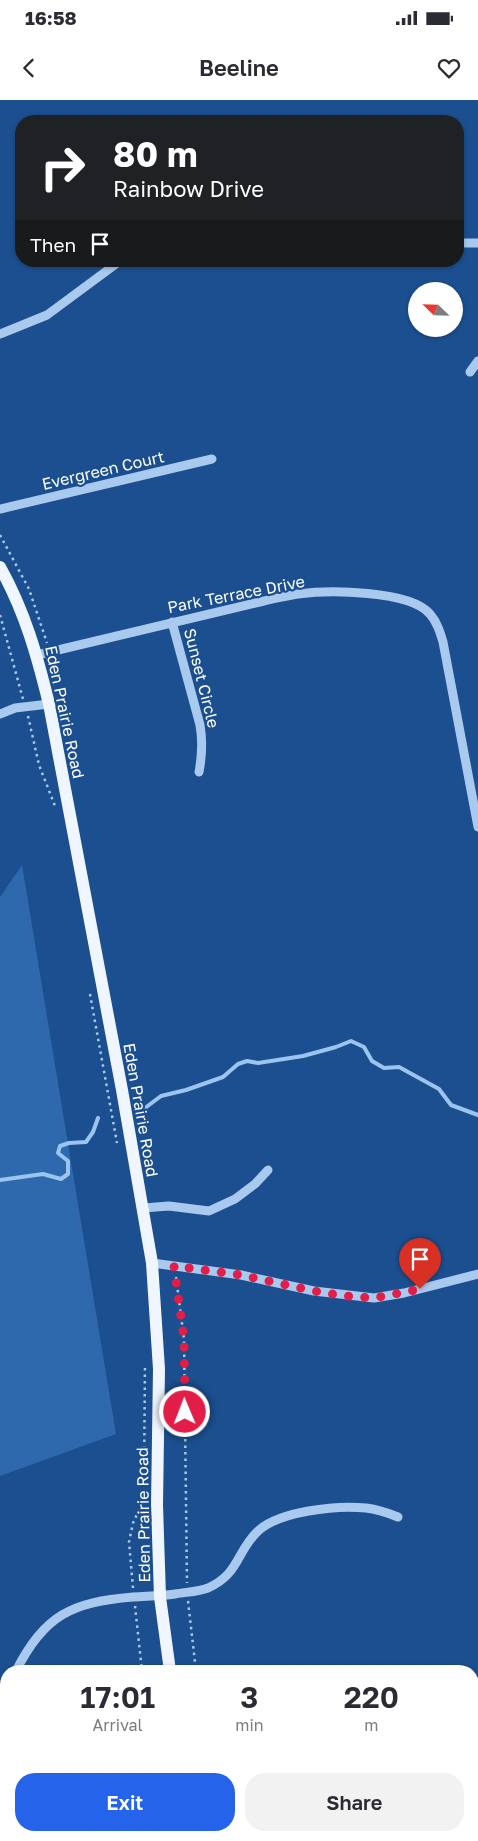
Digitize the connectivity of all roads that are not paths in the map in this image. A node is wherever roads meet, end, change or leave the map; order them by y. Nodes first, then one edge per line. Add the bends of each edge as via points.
1 (464, 243) edge
2 (478, 243) edge
3 (112, 267) edge
4 (0, 334) edge
5 (478, 361) edge
6 (470, 372) dead end
7 (212, 459) dead end
8 (0, 509) edge
9 (0, 567) edge
10 (172, 622) junction
11 (43, 653) junction
12 (49, 704) junction
13 (0, 714) edge
14 (199, 772) dead end
15 (478, 827) edge
16 (268, 1170) dead end
17 (143, 1208) junction
18 (152, 1262) junction
19 (478, 1274) edge
20 (398, 1516) dead end
21 (160, 1597) junction
22 (19, 1665) edge
23 (169, 1665) edge

1 - 2 street
3 - 4 street via 46,315
5 - 6 street
7 - 8 street, Evergreen Court
9 - 11 main road, Eden Prairie Road
10 - 11 street, Park Terrace Drive
10 - 14 street, Sunset Circle via 200,725 202,756
10 - 15 street, Park Terrace Drive via 300,594 372,595 415,603 429,613 443,642
11 - 12 main road, Eden Prairie Road
12 - 13 street via 25,706
12 - 17 main road, Eden Prairie Road
16 - 17 street via 235,1199 210,1211 169,1206
17 - 18 main road, Eden Prairie Road
18 - 19 street via 241,1275 314,1291 374,1298
18 - 21 main road, Eden Prairie Road via 159,1369 157,1505
20 - 21 street via 357,1508 287,1515 257,1532 230,1573 219,1583 206,1589
21 - 22 street via 134,1597 76,1608 41,1630
21 - 23 main road, Eden Prairie Road

